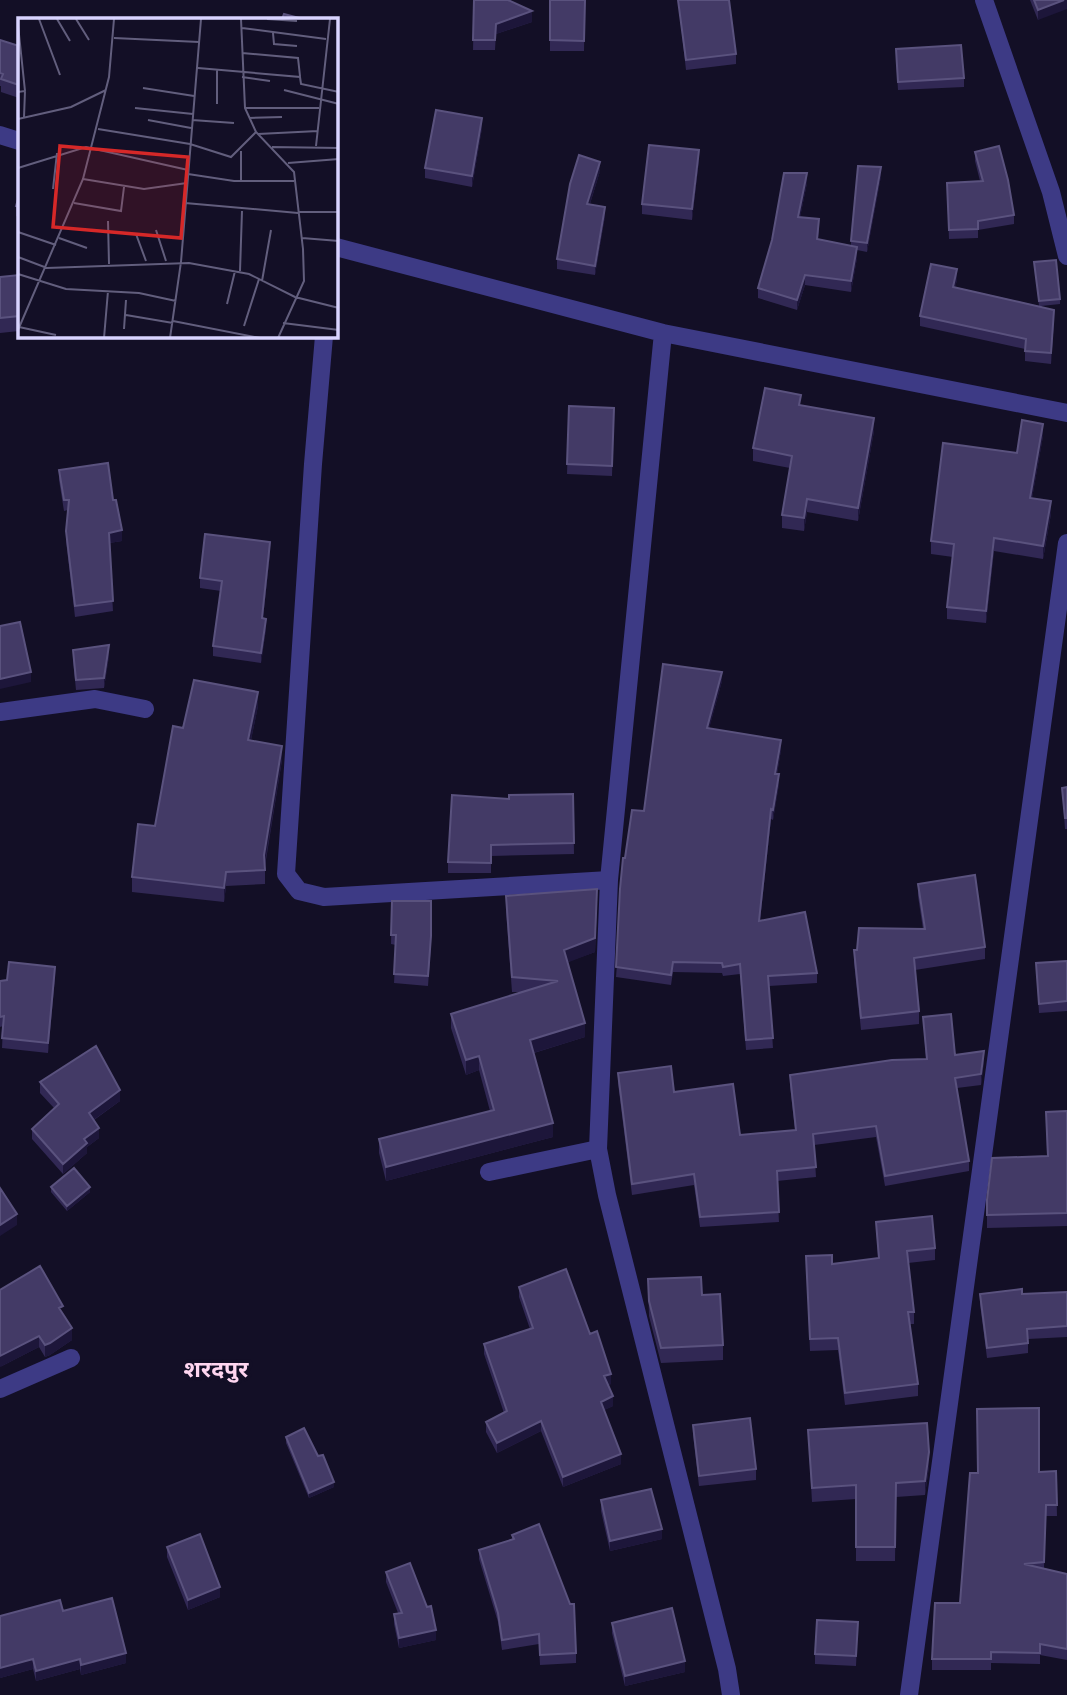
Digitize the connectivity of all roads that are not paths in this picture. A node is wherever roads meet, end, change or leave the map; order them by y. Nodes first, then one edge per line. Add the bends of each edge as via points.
1 (984, 0) edge
2 (0, 135) edge
3 (18, 141) edge
4 (338, 252) edge
5 (1067, 256) edge
6 (663, 333) junction
7 (324, 338) edge
8 (1067, 413) edge
9 (1067, 543) edge
10 (145, 709) dead end
11 (0, 712) edge
12 (609, 880) junction
13 (598, 1149) junction
14 (489, 1172) dead end
15 (71, 1358) dead end
16 (0, 1389) edge
17 (731, 1695) edge
18 (909, 1695) edge

1 - 5 street via 1051,192
2 - 3 street
4 - 6 street
6 - 8 street
6 - 12 street
7 - 12 street via 286,874 299,891 324,897
9 - 18 street
10 - 11 street via 95,699
12 - 13 street
13 - 14 street
13 - 17 street
15 - 16 street

